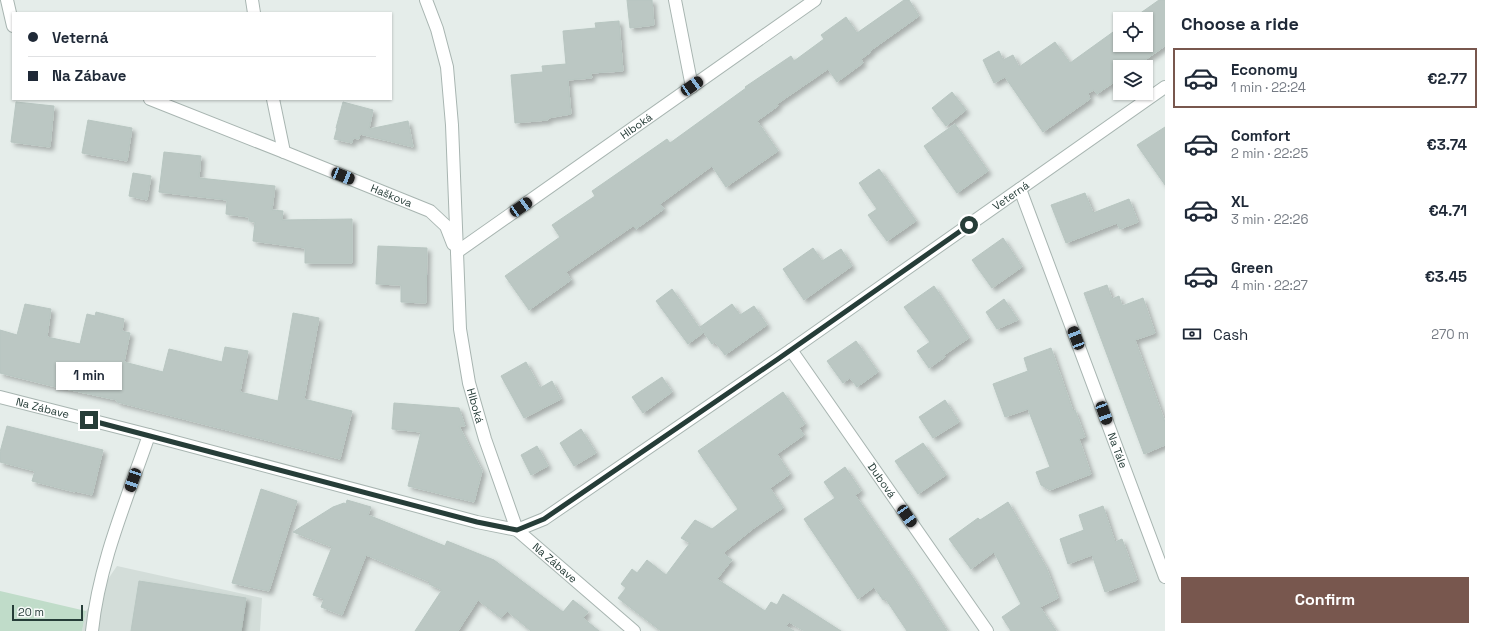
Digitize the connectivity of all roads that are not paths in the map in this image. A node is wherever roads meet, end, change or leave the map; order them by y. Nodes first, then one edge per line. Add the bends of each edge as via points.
1 (7, 0) edge
2 (252, 0) edge
3 (426, 0) edge
4 (675, 0) edge
5 (816, 0) edge
6 (254, 12) edge
7 (12, 22) edge
8 (692, 86) junction
9 (1165, 87) edge
10 (153, 100) edge
11 (273, 100) edge
12 (284, 152) junction
13 (1020, 189) junction
14 (456, 252) junction
15 (791, 350) junction
16 (0, 397) edge
17 (149, 435) junction
18 (517, 530) junction
19 (1165, 576) edge
20 (92, 631) edge
21 (634, 631) edge
22 (987, 631) edge

1 - 7 street
2 - 6 street
3 - 14 street, Hlboká via 447,66 452,125
4 - 8 street
5 - 8 street, Hlboká
8 - 14 street, Hlboká
9 - 13 street, Veterná
10 - 12 street, Haškova
11 - 12 street
12 - 14 street, Haškova via 430,211 446,226
13 - 15 street, Veterná
13 - 19 street, Na Tále
14 - 18 street, Hlboká via 460,329 469,383 485,439
15 - 18 street, Veterná via 544,519
15 - 22 street, Dubová
16 - 17 street, Na Zábave
17 - 18 street, Na Zábave via 477,522
17 - 20 street via 107,555
18 - 21 street, Na Zábave

